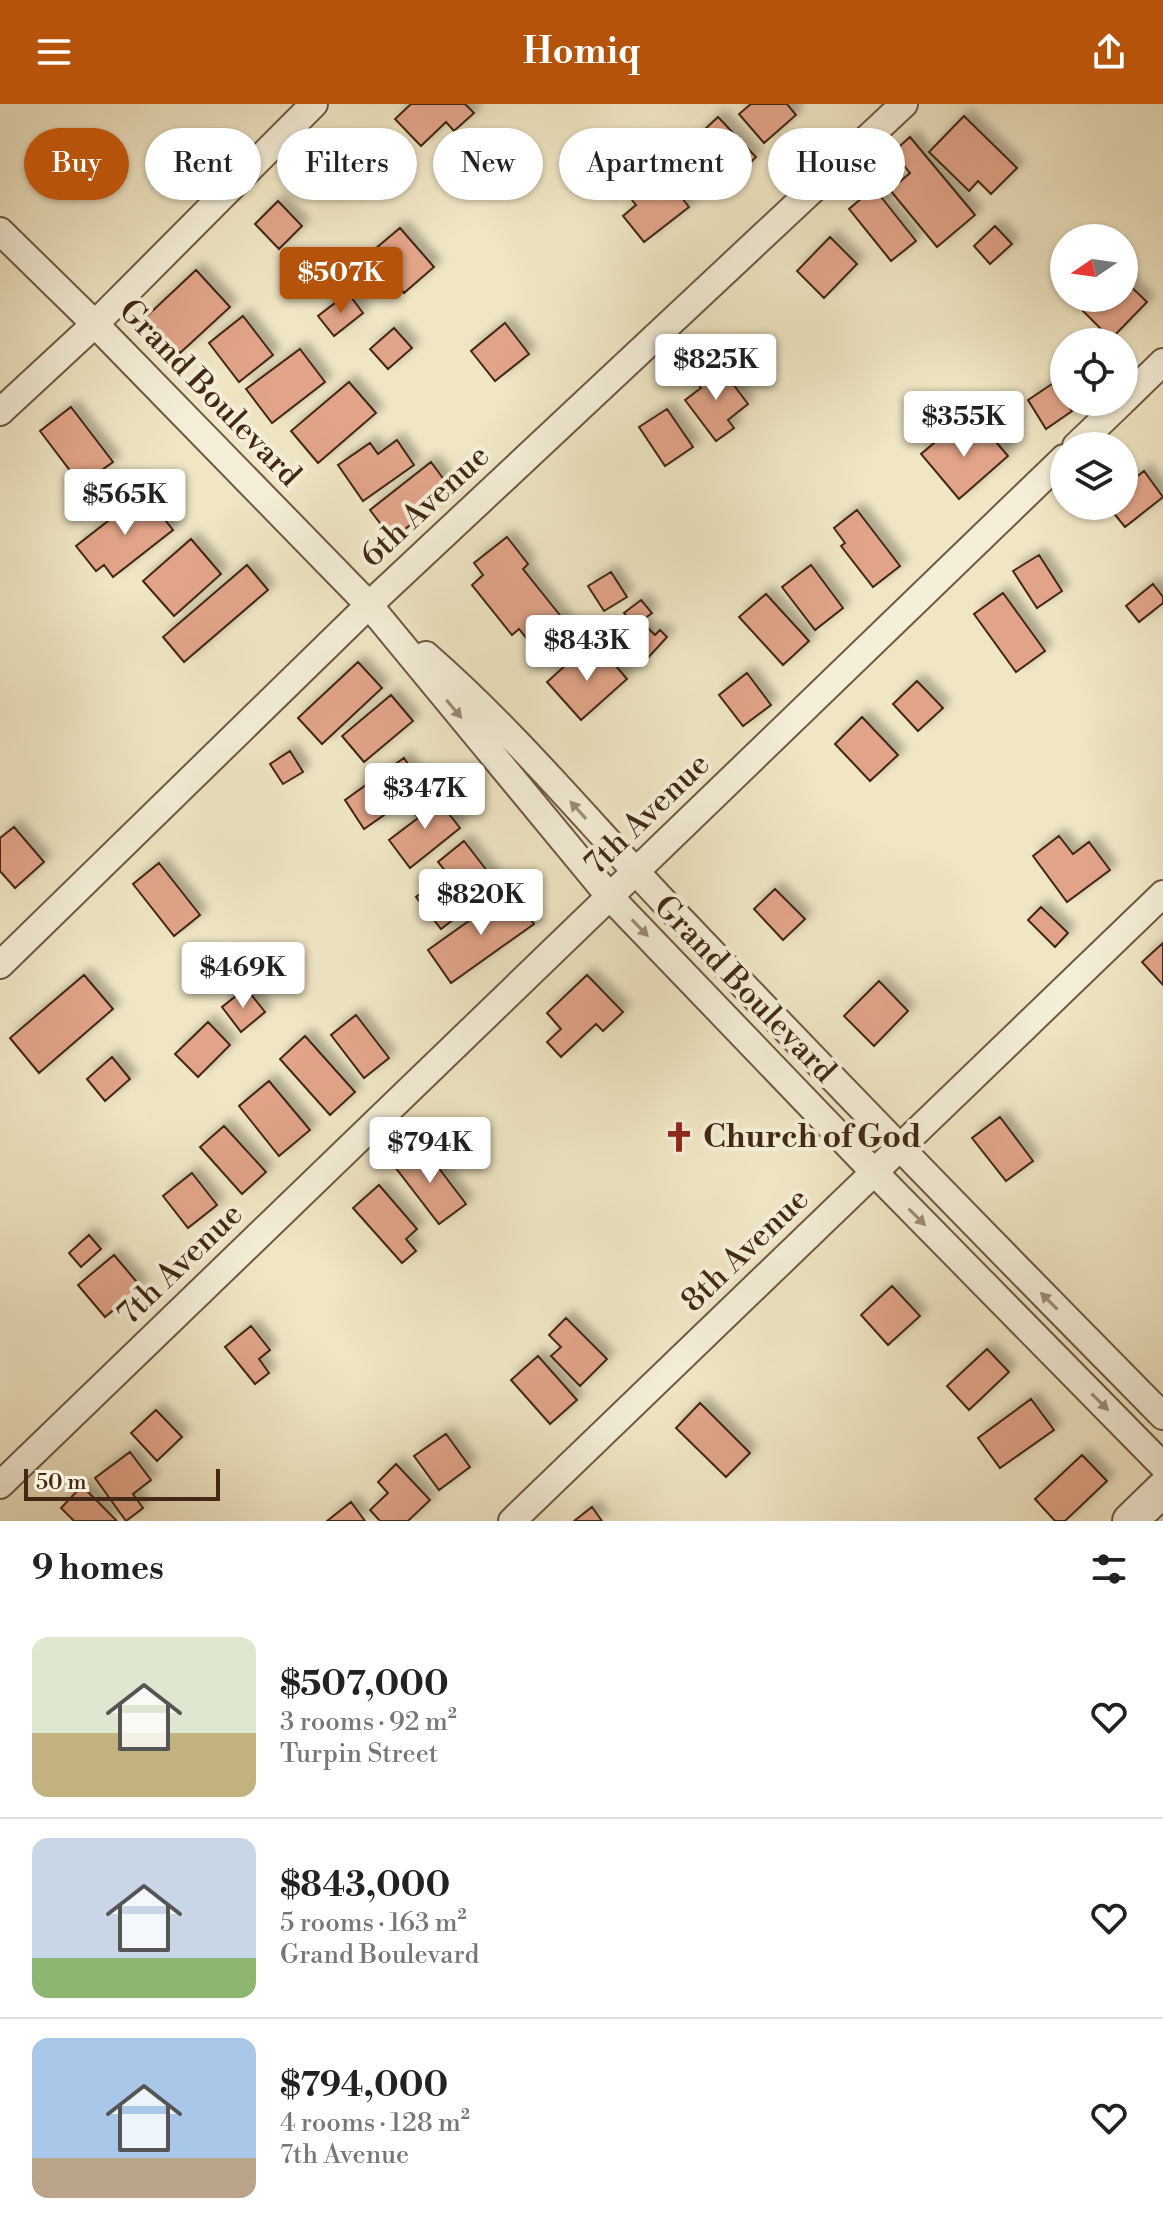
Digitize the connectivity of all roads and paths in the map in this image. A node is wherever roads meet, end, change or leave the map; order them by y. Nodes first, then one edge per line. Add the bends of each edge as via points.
1 (314, 104) edge
2 (904, 104) edge
3 (0, 231) edge
4 (95, 324) junction
5 (1163, 362) edge
6 (1138, 386) edge
7 (0, 412) edge
8 (1107, 416) edge
9 (1091, 432) edge
10 (1050, 472) edge
11 (369, 605) junction
12 (635, 872) junction
13 (1163, 894) edge
14 (610, 897) junction
15 (0, 965) edge
16 (899, 1149) junction
17 (875, 1173) junction
18 (1163, 1416) edge
19 (1163, 1466) edge
20 (0, 1485) edge
21 (1163, 1489) edge
22 (512, 1521) edge
23 (1130, 1521) edge

1 - 4 street
2 - 11 street, 6th Avenue
3 - 4 street, Grand Boulevard
4 - 7 street
4 - 11 street, Grand Boulevard
5 - 6 street
8 - 9 street
10 - 12 street, 7th Avenue
12 -> 11 street, Grand Boulevard via 478,701
11 -> 14 street, Grand Boulevard
11 - 15 street, 6th Avenue
12 - 14 street, 7th Avenue
12 - 16 street, Grand Boulevard
13 - 16 street, 8th Avenue
14 -> 17 street, Grand Boulevard
14 - 20 street, 7th Avenue
16 - 17 street, 8th Avenue
18 -> 16 street, Grand Boulevard
17 -> 19 street, Grand Boulevard
17 - 22 street, 8th Avenue
21 - 23 street

